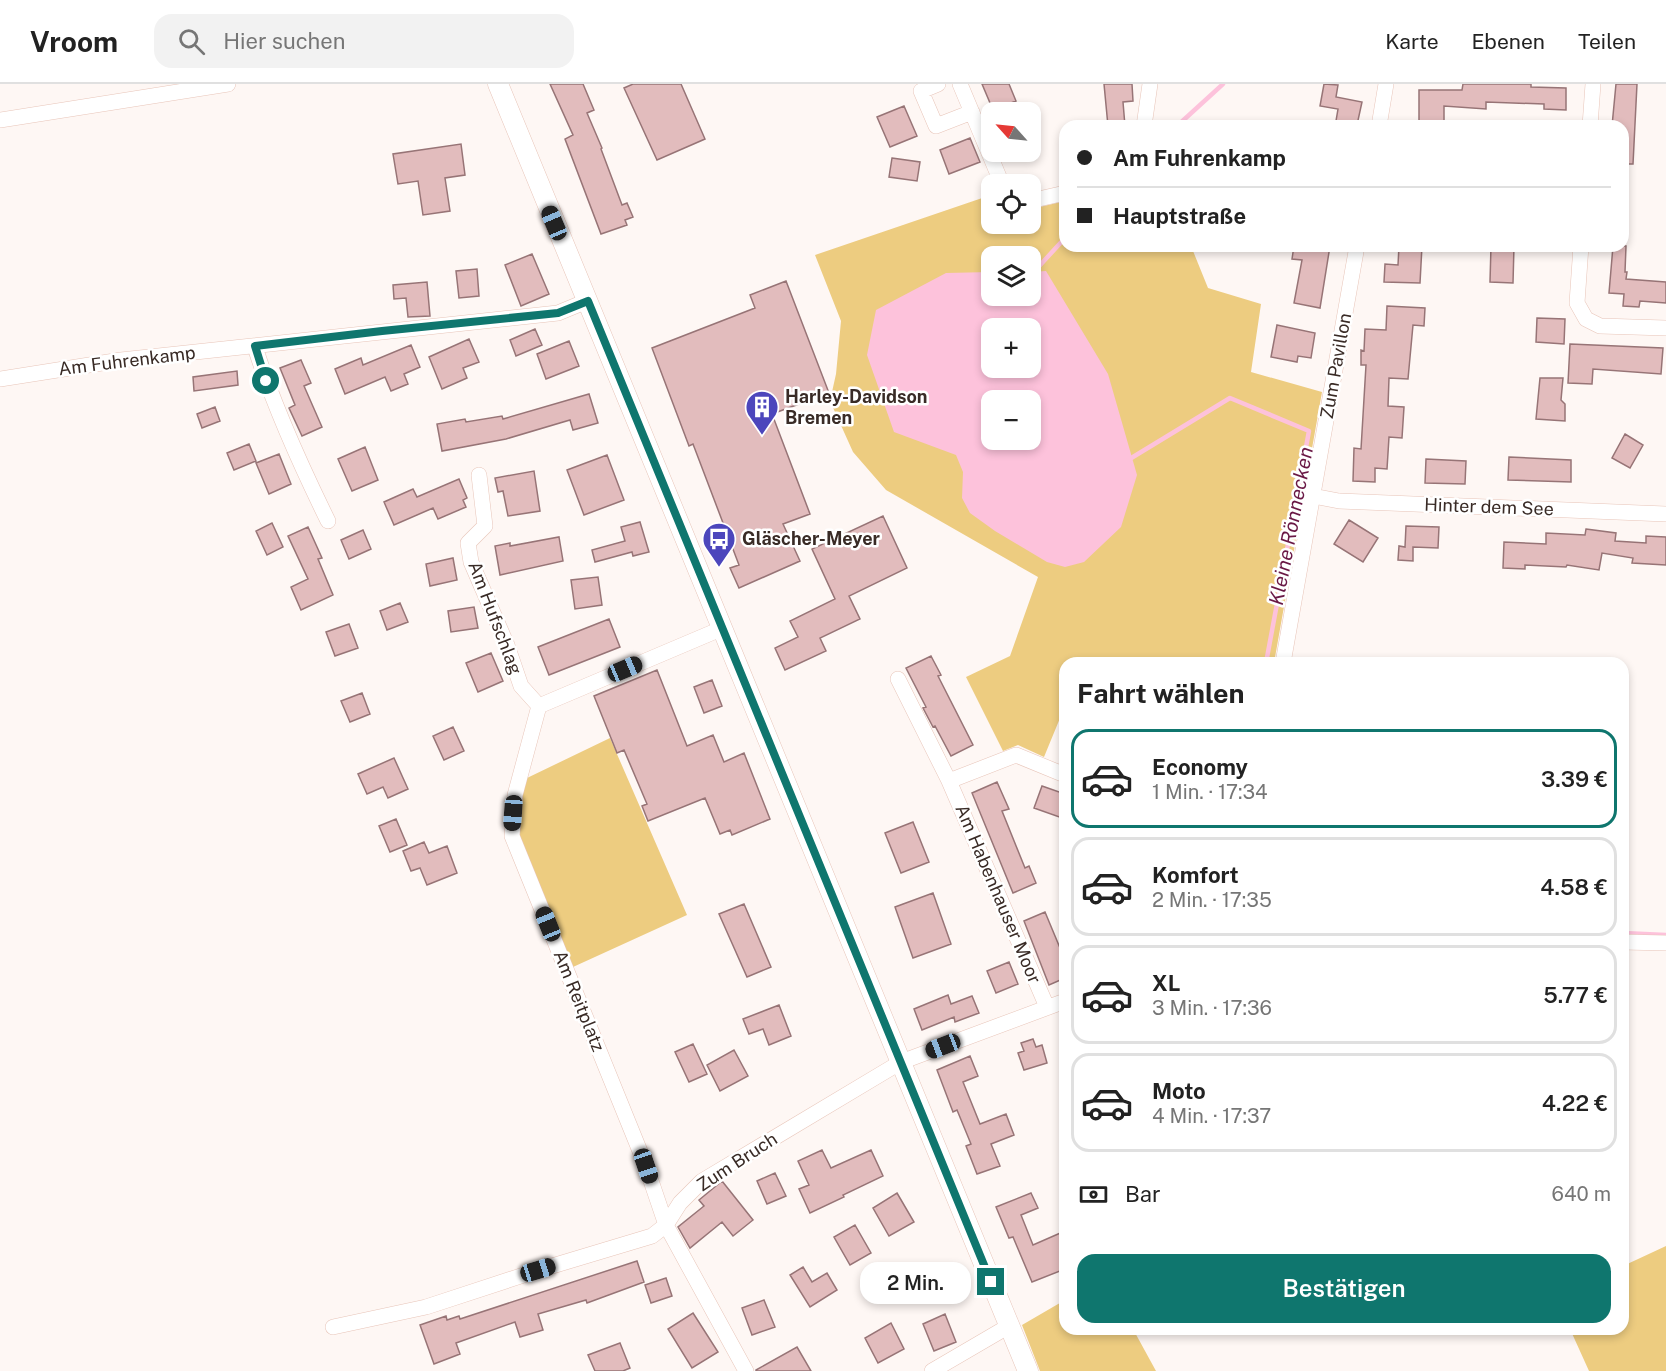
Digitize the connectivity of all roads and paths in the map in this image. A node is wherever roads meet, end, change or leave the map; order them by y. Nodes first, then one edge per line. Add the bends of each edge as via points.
1 (228, 84) edge
2 (498, 84) edge
3 (938, 84) edge
4 (960, 84) edge
5 (1150, 84) edge
6 (1386, 84) edge
7 (1593, 84) edge
8 (972, 112) junction
9 (0, 120) edge
10 (1145, 120) edge
11 (1380, 120) edge
12 (1590, 120) edge
13 (998, 174) edge
14 (1059, 194) edge
15 (1041, 198) edge
16 (1356, 252) edge
17 (1581, 252) edge
18 (588, 301) junction
19 (1666, 328) edge
20 (255, 346) junction
21 (0, 379) edge
22 (479, 475) dead end
23 (1313, 496) junction
24 (1666, 514) edge
25 (328, 521) dead end
26 (723, 628) junction
27 (1284, 657) edge
28 (898, 679) dead end
29 (539, 706) junction
30 (1059, 773) edge
31 (949, 781) junction
32 (1629, 942) edge
33 (1666, 943) edge
34 (1059, 1003) edge
35 (1047, 1007) junction
36 (902, 1062) junction
37 (666, 1225) junction
38 (1009, 1326) junction
39 (333, 1327) dead end
40 (747, 1371) edge
41 (932, 1371) edge
42 (1028, 1371) edge

1 - 9 street
2 - 18 main road
3 - 8 street via 921,91 936,126
4 - 8 street
5 - 10 street
6 - 11 street
7 - 12 street
8 - 13 street
14 - 15 street
16 - 23 street, Zum Pavillon
17 - 19 street via 1577,303 1586,319 1600,326
18 - 20 street, Am Fuhrenkamp via 558,313
18 - 26 main road
20 - 21 street, Am Fuhrenkamp via 121,360
20 - 25 street via 289,438
22 - 29 street, Am Hufschlag via 485,526 468,543 471,562 521,686
23 - 24 street, Hinter dem See via 1339,501
23 - 27 street, Zum Pavillon
26 - 29 street
26 - 36 main road
28 - 31 street, Am Habenhauser Moor
29 - 37 street, Am Reitplatz via 515,795 512,836 646,1166
30 - 31 street, Am Habenhauser Moor via 1016,755
31 - 35 street, Am Habenhauser Moor
32 - 33 street
34 - 35 street, Zum Bruch
35 - 36 street, Zum Bruch
36 - 37 street, Zum Bruch via 702,1181 680,1203
36 - 38 main road
37 - 39 street, Zum Bruch via 652,1236 426,1307
37 - 40 street, Am Reitplatz
38 - 41 street
38 - 42 main road

